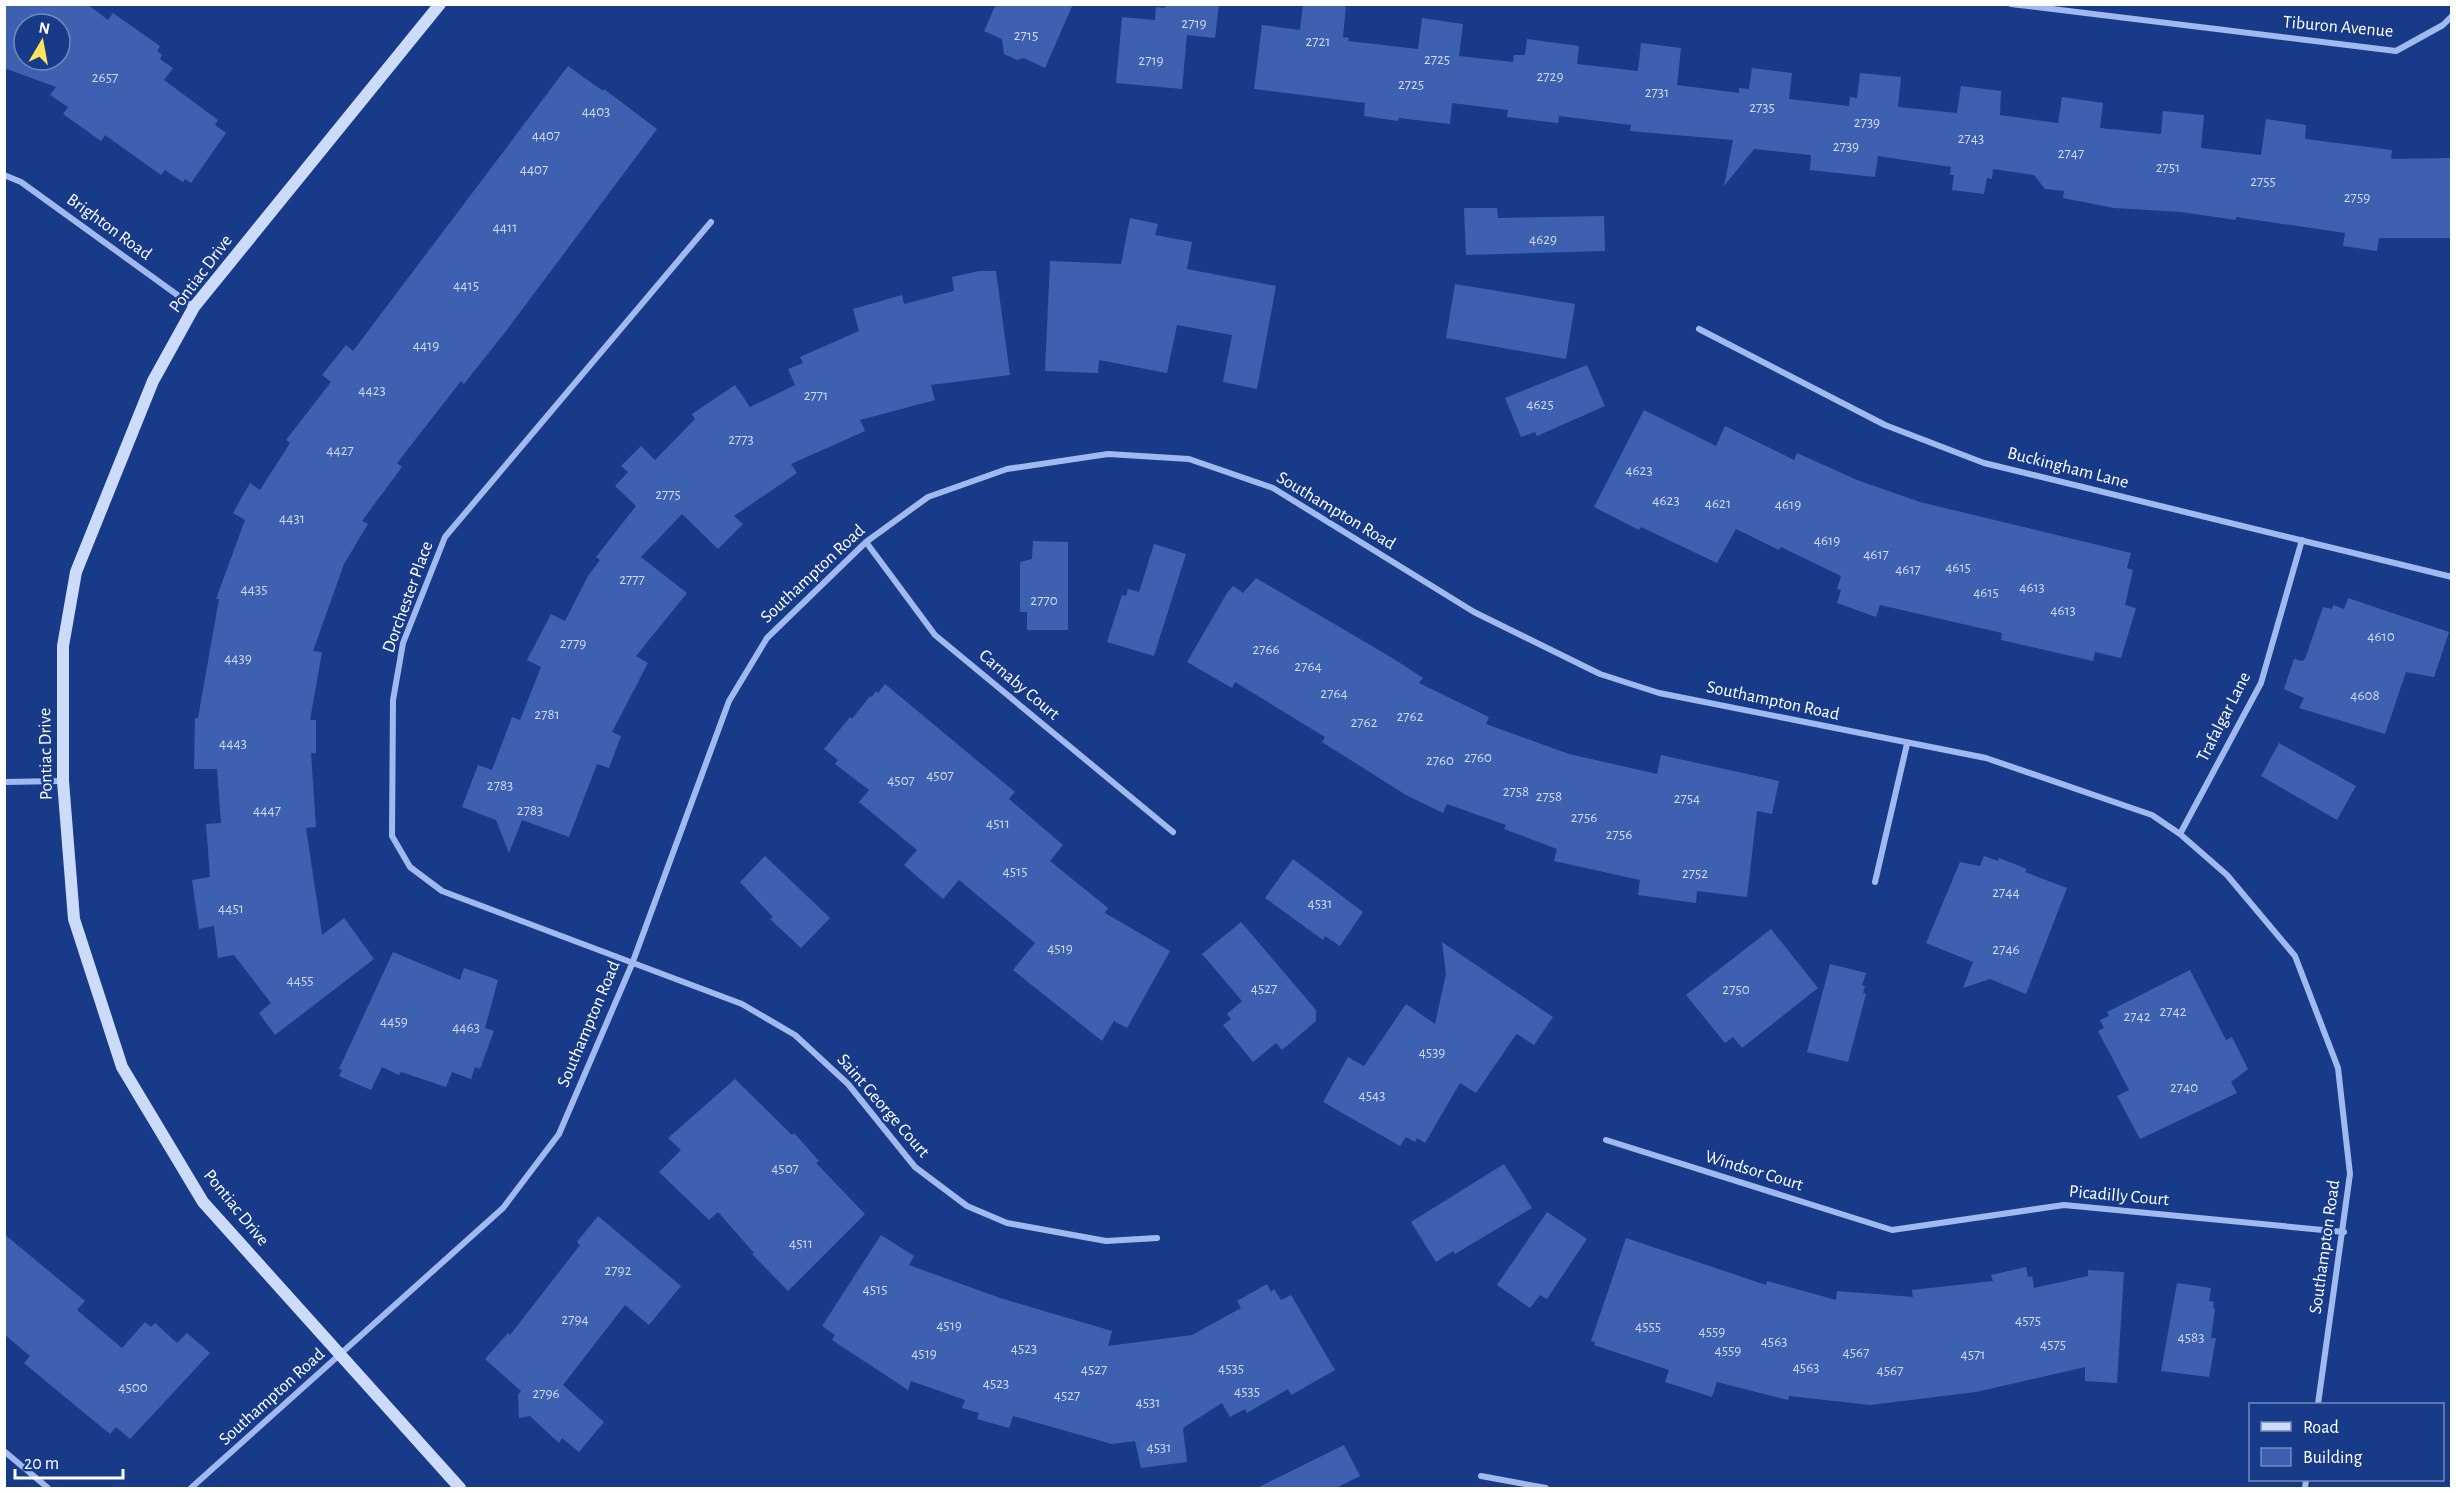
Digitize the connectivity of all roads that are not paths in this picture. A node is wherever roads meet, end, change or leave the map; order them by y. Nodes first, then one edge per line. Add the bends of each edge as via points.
1 (440, 4) edge
2 (2011, 4) edge
3 (2451, 16) edge
4 (4, 175) edge
5 (711, 222) dead end
6 (194, 307) junction
7 (1699, 329) dead end
8 (2302, 540) junction
9 (866, 542) junction
10 (2451, 577) edge
11 (1907, 744) junction
12 (63, 781) junction
13 (4, 782) edge
14 (1173, 832) dead end
15 (2180, 834) junction
16 (1875, 882) dead end
17 (632, 964) junction
18 (1606, 1140) dead end
19 (1892, 1230) joint
20 (2344, 1232) junction
21 (1157, 1238) dead end
22 (340, 1356) junction
23 (2318, 1403) edge
24 (4, 1451) edge
25 (1481, 1476) dead end
26 (48, 1488) edge
27 (191, 1488) edge
28 (460, 1488) edge
29 (1546, 1488) edge

1 - 6 main road, Pontiac Drive
2 - 3 street, Tiburon Avenue via 2396,51 2443,25
4 - 6 street, Brighton Road via 21,182
5 - 17 street, Dorchester Place via 445,537 404,643 393,700 392,836 410,867 442,891
6 - 12 main road, Pontiac Drive via 153,381 76,572 63,646
7 - 8 street, Buckingham Lane via 1886,425 1984,463
8 - 10 street, Buckingham Lane
8 - 15 street, Trafalgar Lane via 2261,683
9 - 11 street, Southampton Road via 928,497 1007,469 1108,454 1189,459 1274,488 1474,612 1600,674 1659,693
9 - 14 street, Carnaby Court via 935,635
9 - 17 street, Southampton Road via 767,638 729,700
11 - 15 street, Southampton Road via 1986,758 2152,815
11 - 16 street
12 - 13 street
12 - 22 main road, Pontiac Drive via 74,919 122,1067 203,1202
15 - 20 street, Southampton Road via 2228,875 2295,956 2303,973 2338,1068 2350,1174
17 - 21 street, Saint George Court via 742,1004 795,1035 848,1084 915,1167 967,1206 1007,1223 1106,1240
17 - 22 street, Southampton Road via 559,1134 503,1208
18 - 19 street, Windsor Court
19 - 20 street, Picadilly Court via 2064,1205
20 - 23 street, Southampton Road
22 - 27 street, Southampton Road
22 - 28 main road, Pontiac Drive
24 - 26 street
25 - 29 street

